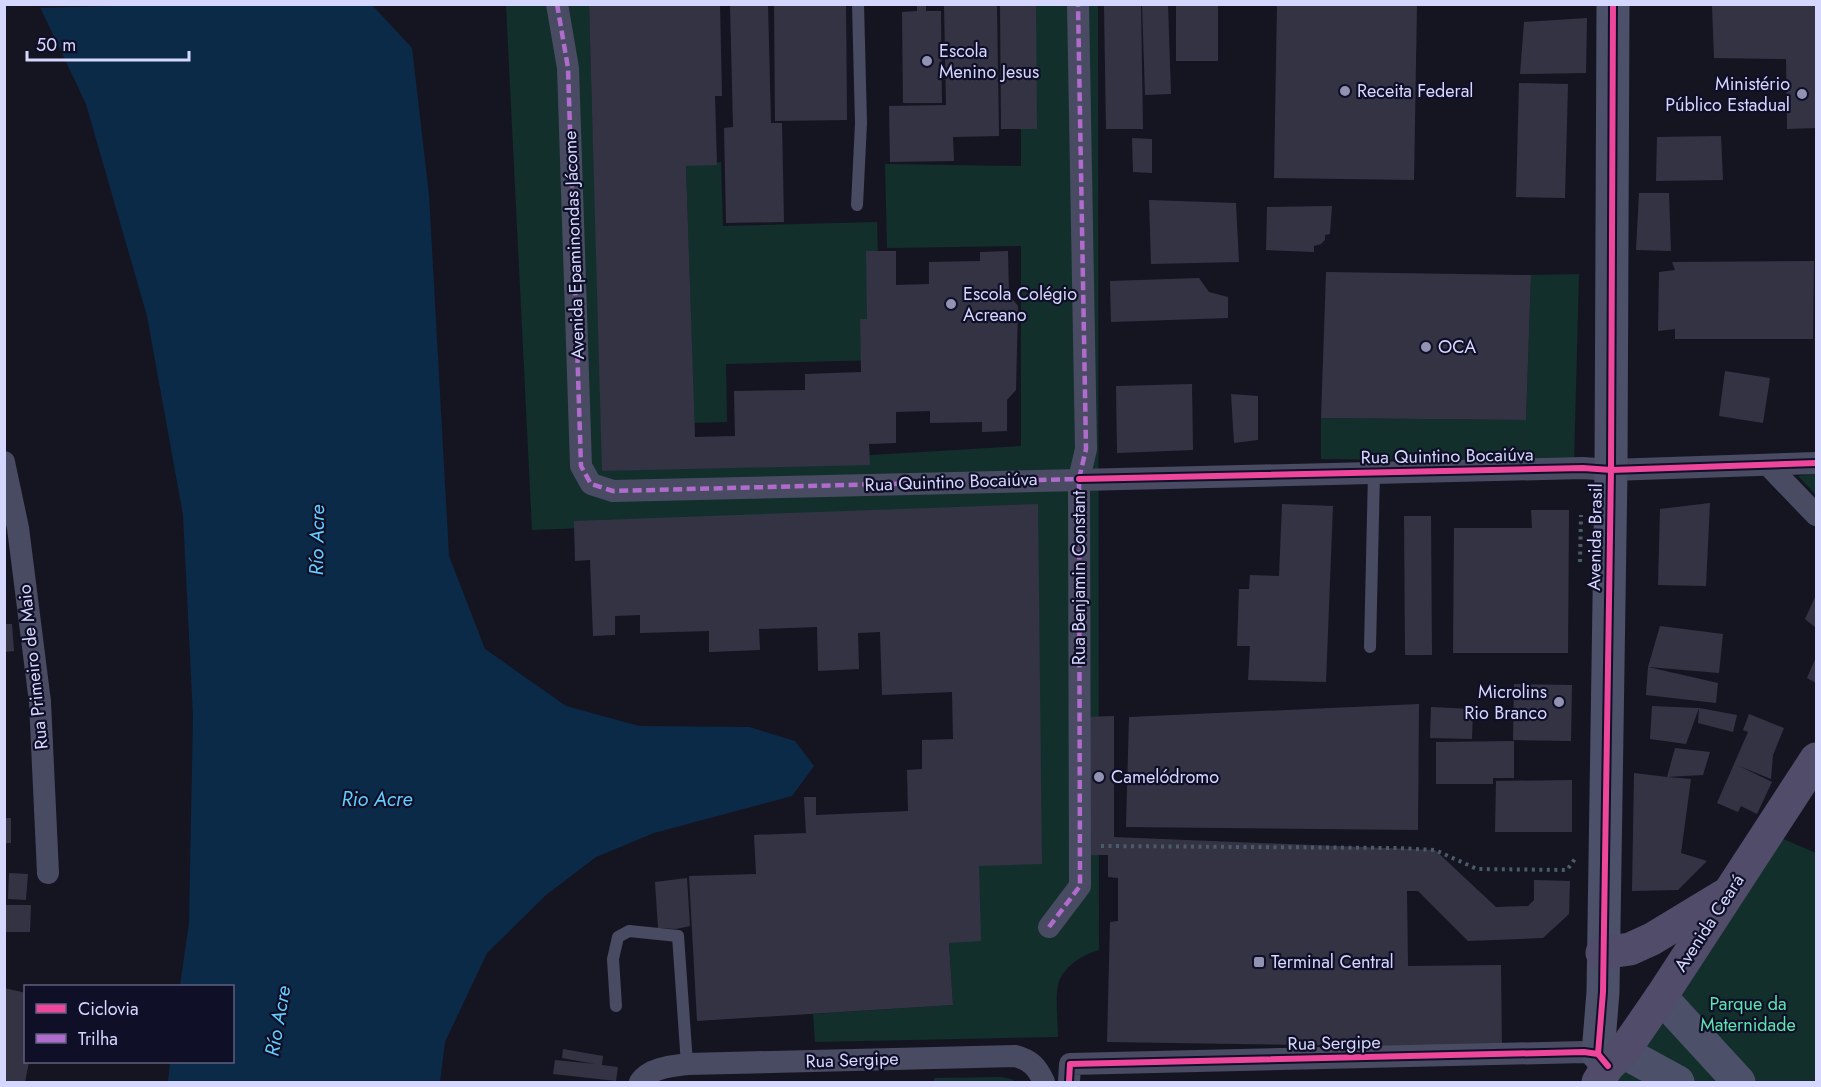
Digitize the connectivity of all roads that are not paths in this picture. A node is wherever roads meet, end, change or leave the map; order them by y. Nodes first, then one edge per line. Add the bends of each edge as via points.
1 (557, 4) edge
2 (858, 4) edge
3 (1078, 4) edge
4 (1612, 4) edge
5 (857, 205) dead end
6 (4, 462) edge
7 (1816, 463) edge
8 (1768, 465) junction
9 (1611, 470) junction
10 (1374, 473) junction
11 (1079, 479) junction
12 (591, 484) joint
13 (1816, 515) edge
14 (1370, 646) dead end
15 (1816, 759) edge
16 (48, 873) dead end
17 (1730, 892) junction
18 (1049, 927) dead end
19 (1602, 953) junction
20 (1660, 997) junction
21 (616, 1006) dead end
22 (1605, 1057) edge
23 (678, 1065) junction
24 (1039, 1073) edge
25 (1069, 1073) edge
26 (640, 1083) edge
27 (1678, 1083) edge
28 (1739, 1083) edge

1 - 12 street, Avenida Epaminondas Jácome via 568,68 581,466
2 - 5 lane via 861,123
3 - 11 street, Rua Benjamin Constant via 1086,449
4 - 9 street, Avenida Brasil
6 - 16 street, Rua Primeiro de Maio via 18,528 40,702
7 - 8 street, Rua Quintino Bocaiúva
8 - 9 street, Rua Quintino Bocaiúva
8 - 13 street
9 - 10 street, Rua Quintino Bocaiúva
9 - 19 street, Avenida Brasil
10 - 11 street, Rua Quintino Bocaiúva
10 - 14 lane
11 - 12 street, Rua Quintino Bocaiúva via 613,491
11 - 18 street, Rua Benjamin Constant via 1080,885
15 - 17 main road, Avenida Ceará
17 - 19 main road via 1652,939 1630,949
17 - 20 main road, Avenida Ceará
19 - 22 street, Avenida Brasil
20 - 22 main road, Avenida Ceará
20 - 28 street
21 - 23 lane via 613,958 618,937 629,931 678,936
22 - 25 street, Rua Sergipe via 1584,1052
22 - 27 street
23 - 24 street, Rua Sergipe via 1015,1056 1026,1059
23 - 26 street via 644,1076

